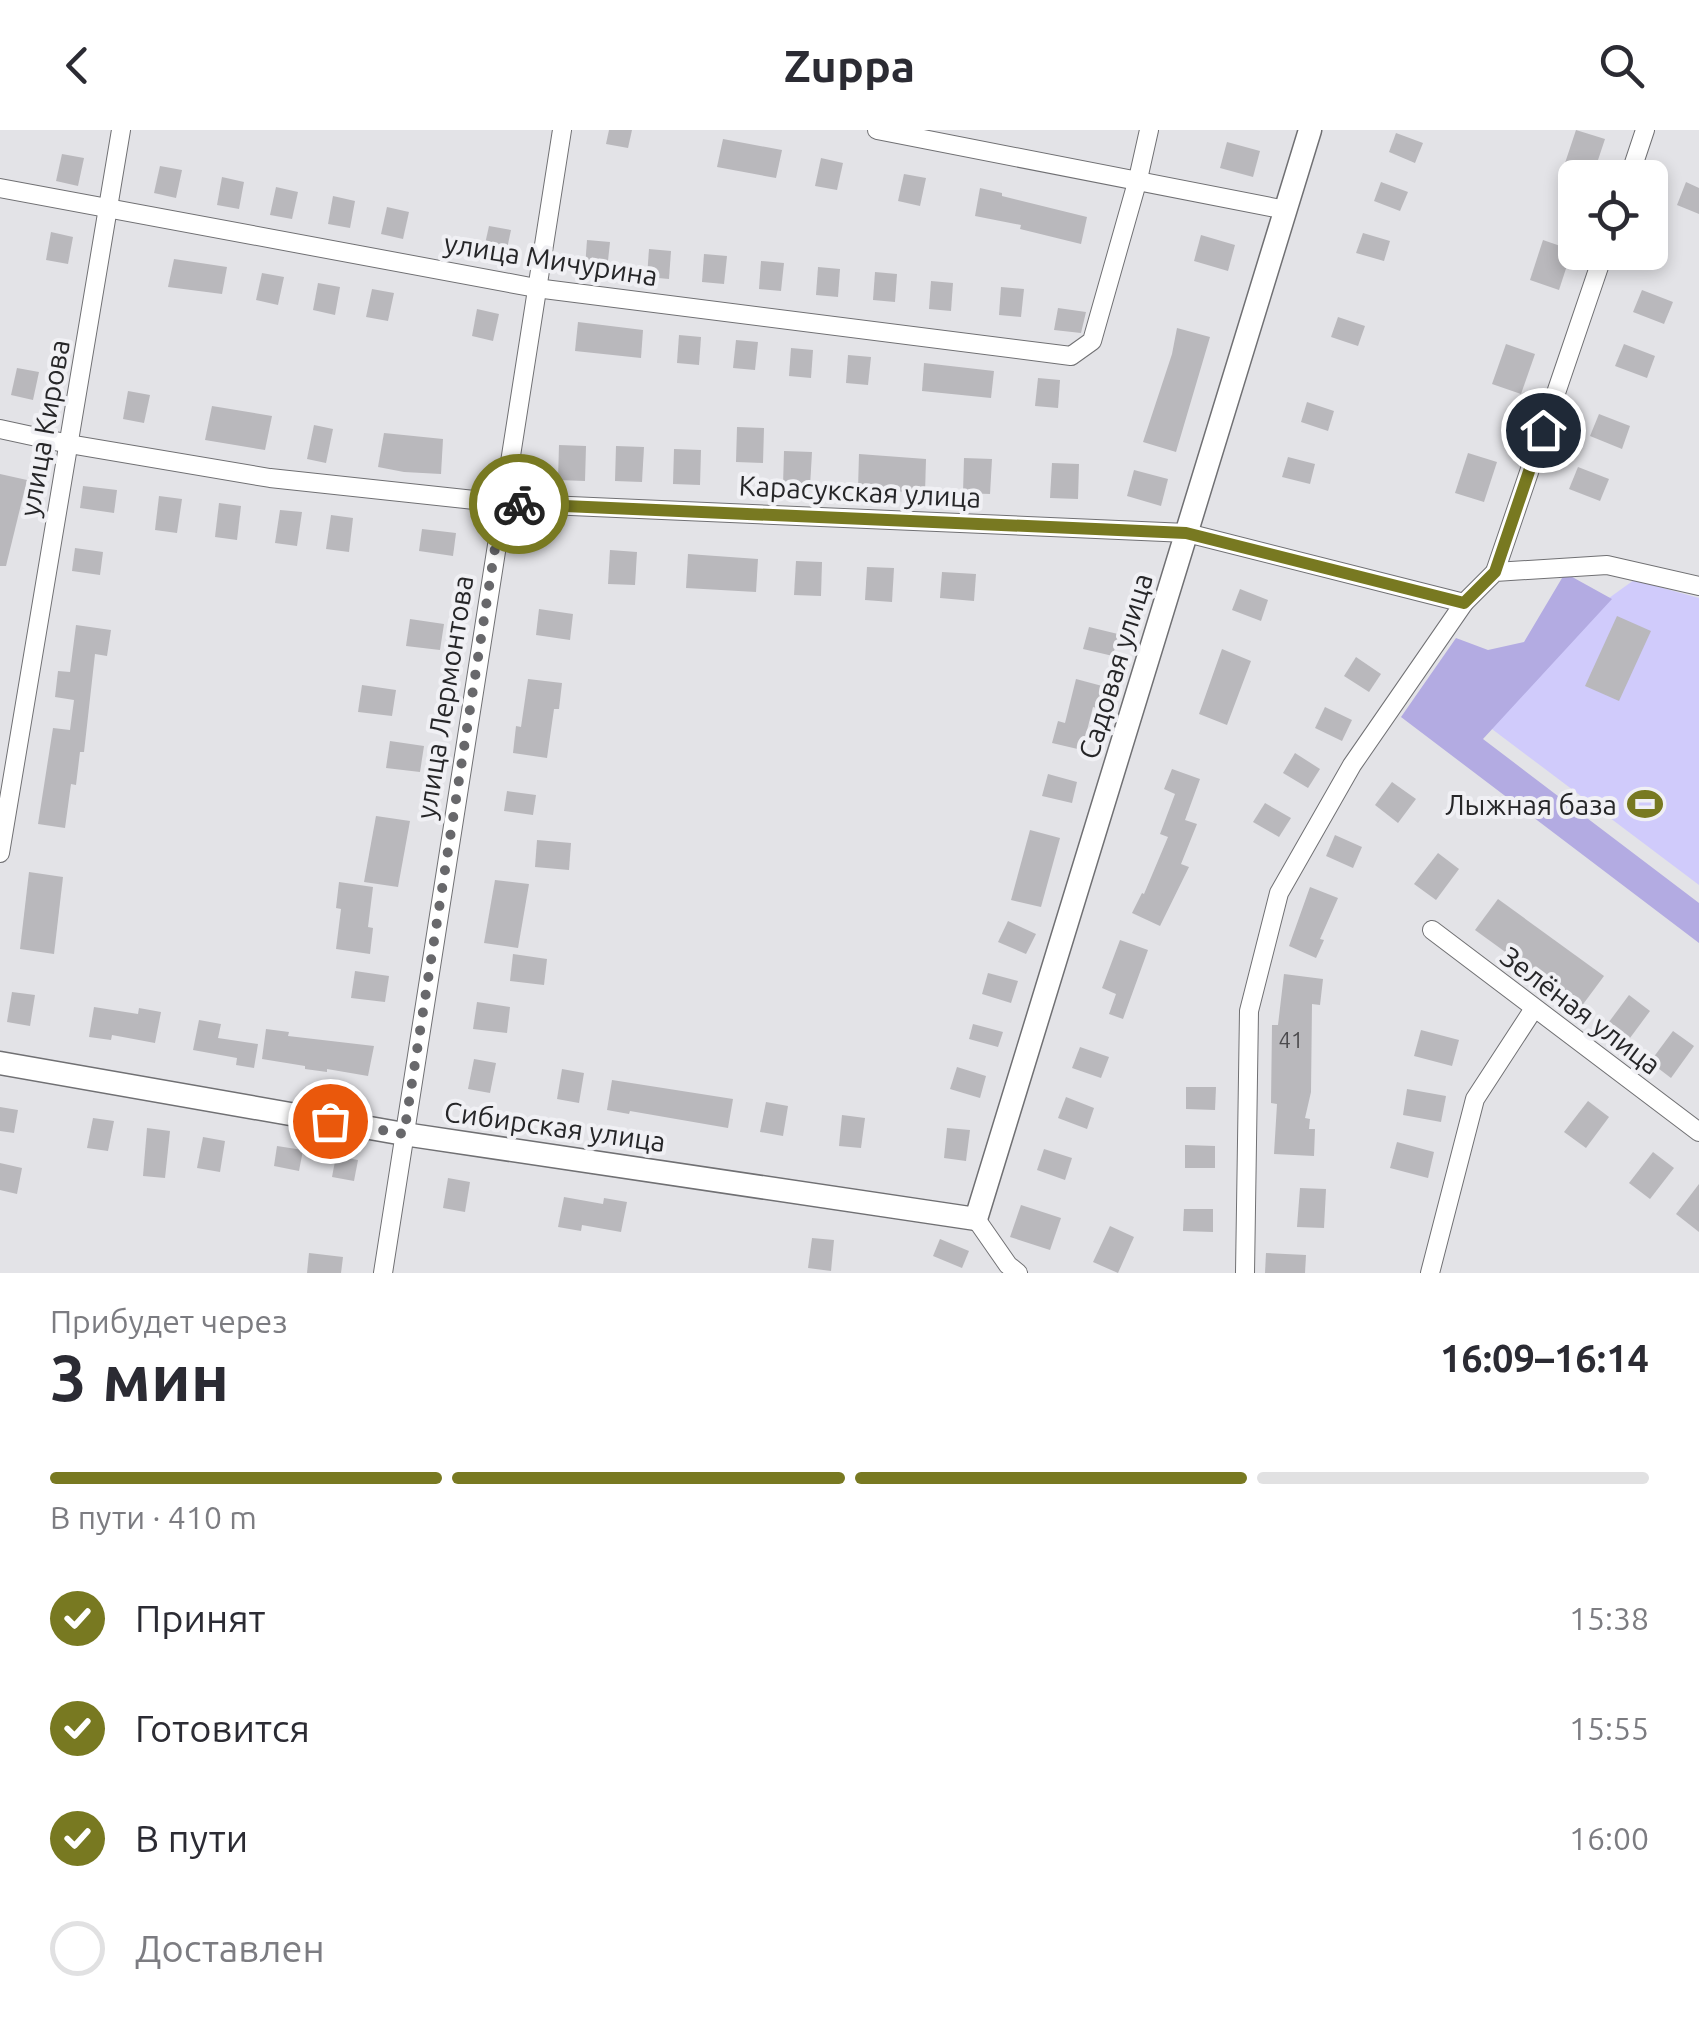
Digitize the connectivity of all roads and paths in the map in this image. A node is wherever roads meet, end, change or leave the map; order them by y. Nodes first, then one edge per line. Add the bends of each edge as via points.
1 (120, 130) edge
2 (562, 130) edge
3 (877, 130) edge
4 (1149, 130) edge
5 (1310, 130) edge
6 (1645, 130) edge
7 (1635, 160) edge
8 (1138, 179) junction
9 (0, 188) edge
10 (108, 210) junction
11 (1286, 210) junction
12 (1598, 270) edge
13 (536, 288) junction
14 (0, 429) edge
15 (69, 444) junction
16 (502, 503) junction
17 (1186, 533) junction
18 (1495, 572) junction
19 (1699, 586) edge
20 (1464, 603) junction
21 (0, 853) edge
22 (1432, 930) dead end
23 (1533, 1010) junction
24 (0, 1063) edge
25 (1699, 1132) edge
26 (404, 1134) junction
27 (976, 1219) junction
28 (383, 1273) edge
29 (1018, 1273) edge
30 (1245, 1273) edge
31 (1430, 1273) edge

1 - 10 street, улица Кирова
2 - 13 street, улица Лермонтова
3 - 8 street
4 - 8 street
5 - 11 street, Садовая улица
6 - 7 street
8 - 11 street
8 - 13 street, улица Мичурина via 1092,341 1071,356
9 - 10 street, улица Мичурина
10 - 13 street, улица Мичурина
10 - 15 street, улица Кирова
11 - 17 street, Садовая улица
12 - 18 street
13 - 16 street, улица Лермонтова
14 - 15 street, Карасукская улица
15 - 16 street, Карасукская улица via 270,478
15 - 21 street, улица Кирова
16 - 17 street, Карасукская улица
16 - 26 street, улица Лермонтова
17 - 20 street, Карасукская улица
17 - 27 street, Садовая улица
18 - 19 street via 1607,565
18 - 20 street
20 - 30 street via 1352,765 1279,894 1249,1012
22 - 23 street, Зелёная улица
23 - 25 street, Зелёная улица
23 - 31 street via 1476,1099
24 - 26 street, Сибирская улица
26 - 27 street, Сибирская улица
26 - 28 street, улица Лермонтова
27 - 29 street

